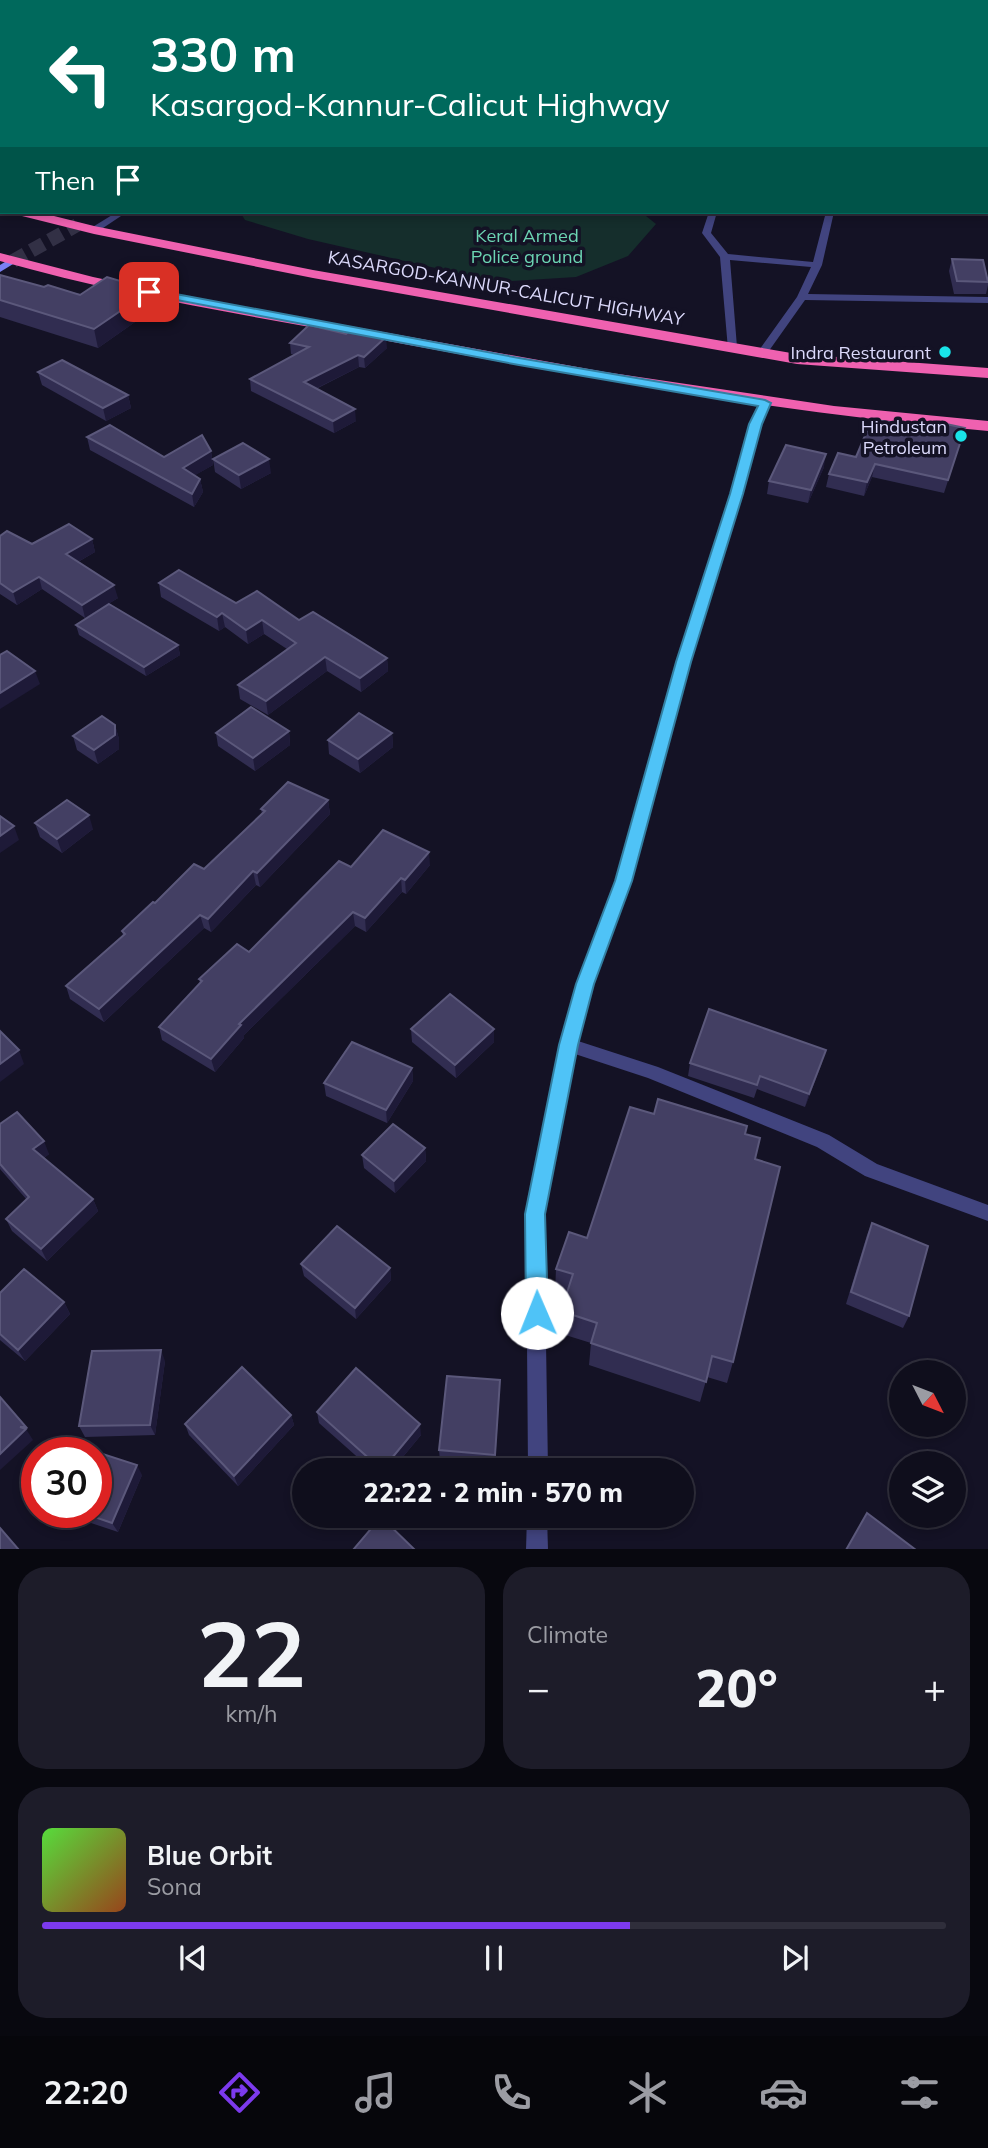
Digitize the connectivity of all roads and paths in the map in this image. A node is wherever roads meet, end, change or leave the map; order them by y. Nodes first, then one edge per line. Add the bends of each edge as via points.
1 (31, 214) edge
2 (120, 214) edge
3 (712, 214) edge
4 (830, 214) edge
5 (94, 230) junction
6 (726, 257) junction
7 (4, 262) edge
8 (817, 265) junction
9 (802, 297) junction
10 (988, 300) edge
11 (732, 347) junction
12 (762, 353) junction
13 (988, 373) edge
14 (765, 403) junction
15 (988, 426) edge
16 (569, 1045) junction
17 (988, 1213) edge
18 (538, 1458) edge
19 (537, 1528) edge
20 (537, 1549) edge

1 - 5 highway, KASARGOD-KANNUR-CALICUT HIGHWAY
2 - 5 street
3 - 6 street via 706,233
4 - 8 street
5 - 11 highway, KASARGOD-KANNUR-CALICUT HIGHWAY via 313,274
6 - 8 street
6 - 11 street
7 - 14 highway via 519,362
8 - 9 street
9 - 10 street
9 - 12 street
11 - 12 highway, KASARGOD-KANNUR-CALICUT HIGHWAY
12 - 13 highway, KASARGOD-KANNUR-CALICUT HIGHWAY
14 - 15 highway
14 - 16 street via 683,662 624,881 585,984
16 - 17 street via 823,1141 871,1170
16 - 18 street via 535,1214
19 - 20 street

